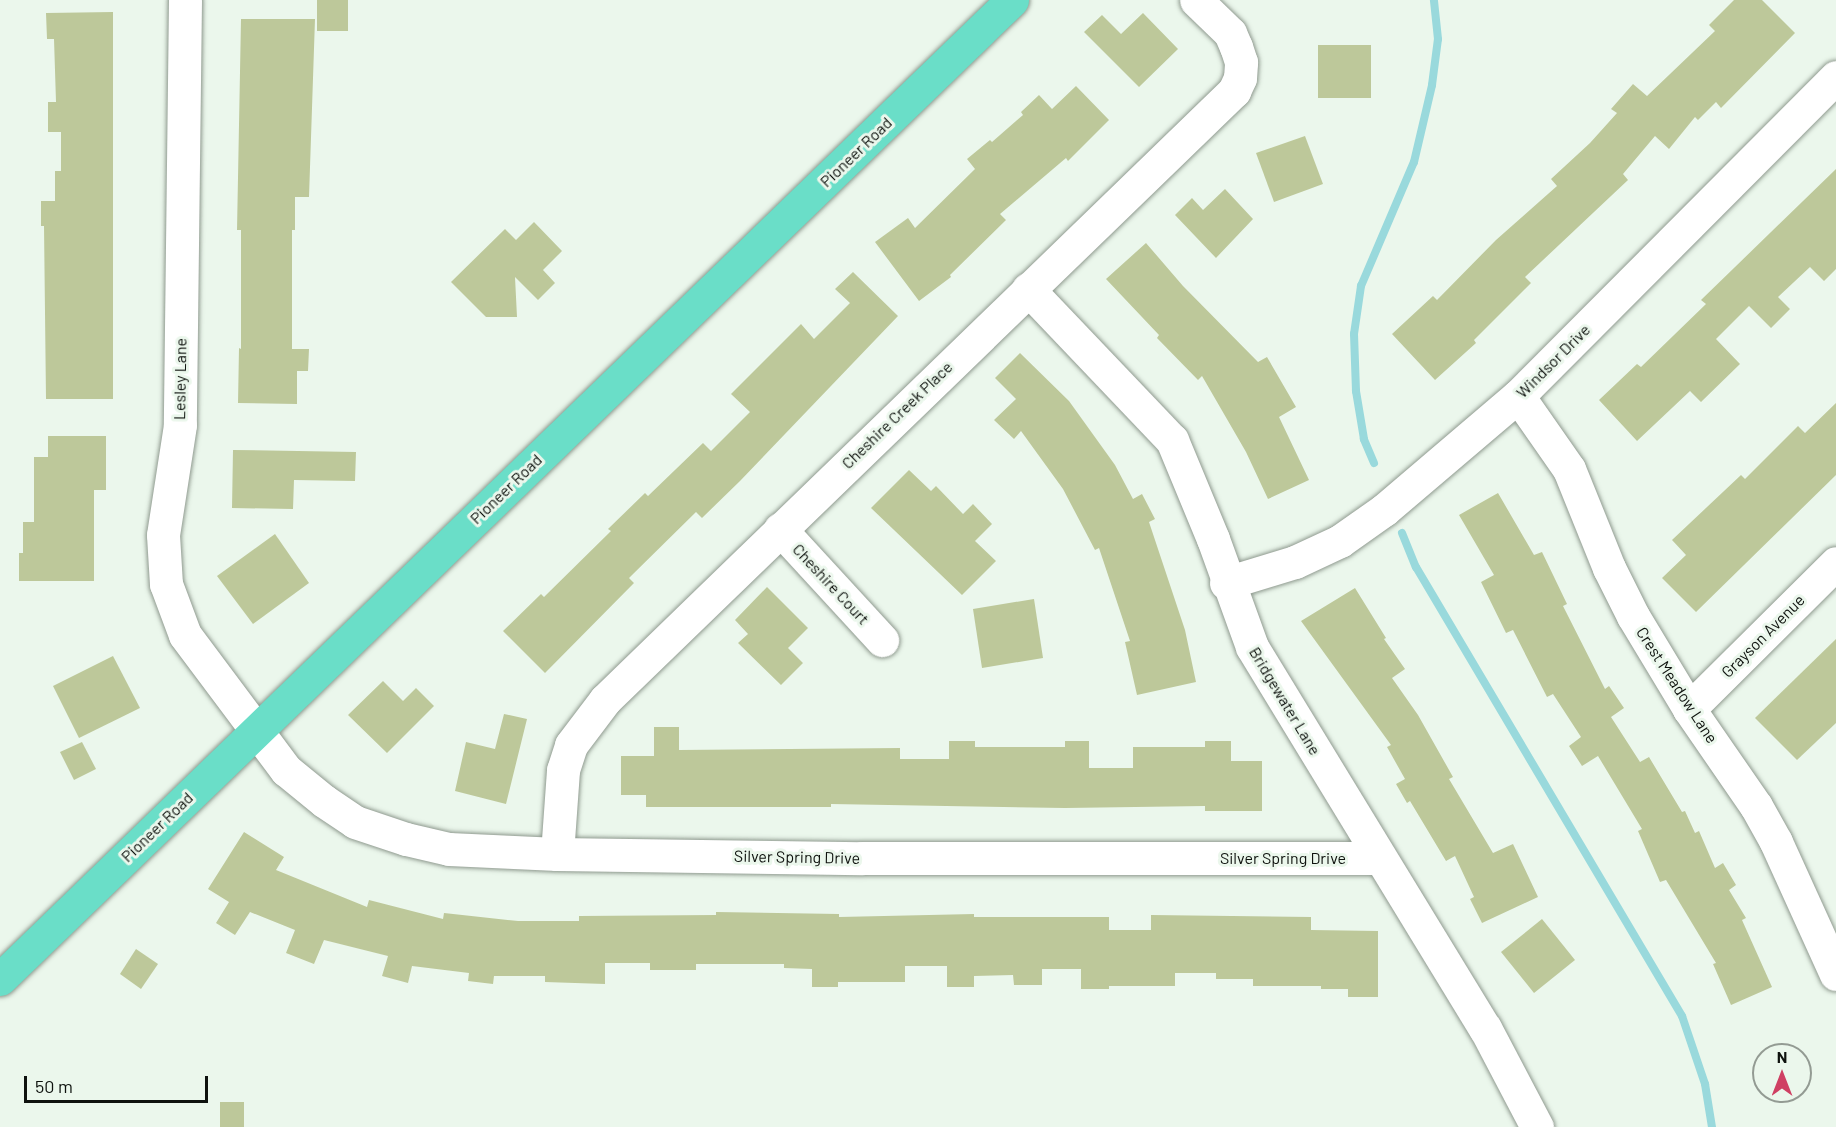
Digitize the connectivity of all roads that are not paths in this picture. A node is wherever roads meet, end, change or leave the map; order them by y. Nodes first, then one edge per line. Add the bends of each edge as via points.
1 (185, 0) edge
2 (1012, 0) edge
3 (1196, 0) edge
4 (1836, 77) edge
5 (1028, 289) junction
6 (1518, 396) junction
7 (780, 529) junction
8 (1836, 563) edge
9 (1226, 583) junction
10 (882, 640) dead end
11 (1689, 710) junction
12 (257, 729) junction
13 (557, 854) junction
14 (1380, 858) junction
15 (1836, 974) edge
16 (0, 979) edge
17 (1537, 1127) edge

1 - 12 street, Lesley Lane via 180,425 163,535 166,584 185,635
2 - 12 main road, Pioneer Road
3 - 5 street, Cheshire Creek Place via 1230,33 1236,47 1240,70 1234,91
4 - 6 street, Windsor Drive
5 - 7 street, Cheshire Creek Place
5 - 9 street, Bridgewater Lane via 1172,440 1213,539
6 - 9 street, Windsor Drive via 1384,510 1340,541 1295,562
6 - 11 street, Crest Meadow Lane via 1569,469 1609,568
7 - 10 street, Cheshire Court
7 - 13 street, Cheshire Creek Place via 605,700 571,746 563,770
8 - 11 street, Grayson Avenue
9 - 14 street, Bridgewater Lane via 1252,647
11 - 15 street, Crest Meadow Lane via 1766,824
12 - 13 street, Silver Spring Drive via 286,770 355,822 449,849
12 - 16 main road, Pioneer Road
13 - 14 street, Silver Spring Drive
14 - 17 street, Bridgewater Lane via 1485,1028

